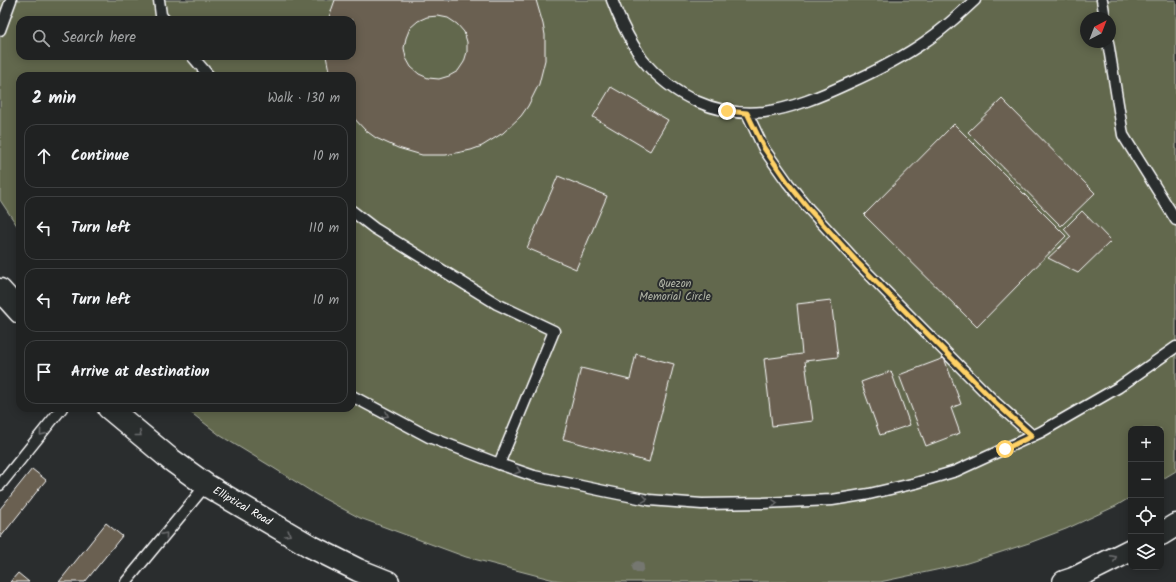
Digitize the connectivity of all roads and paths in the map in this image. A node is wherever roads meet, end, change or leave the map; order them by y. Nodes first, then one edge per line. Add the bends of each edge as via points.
1 (11, 0) edge
2 (159, 0) edge
3 (612, 0) edge
4 (975, 0) edge
5 (1102, 0) edge
6 (1104, 12) edge
7 (162, 16) edge
8 (0, 30) edge
9 (1109, 48) edge
10 (195, 60) edge
11 (206, 72) edge
12 (747, 113) junction
13 (356, 214) edge
14 (1176, 220) edge
15 (0, 290) edge
16 (16, 308) edge
17 (1176, 347) edge
18 (356, 398) edge
19 (59, 412) edge
20 (115, 412) edge
21 (1032, 436) junction
22 (499, 464) junction
23 (0, 484) edge
24 (206, 485) junction
25 (1176, 525) edge
26 (1164, 532) edge
27 (1128, 552) edge
28 (1078, 579) edge
29 (126, 582) edge
30 (388, 582) edge

1 - 8 lane
2 - 7 lane
3 - 12 lane via 628,37 641,58 659,77 697,102 727,111
4 - 12 lane via 926,42 872,72 803,102 764,112
5 - 6 lane
9 - 14 lane via 1123,135
10 - 11 lane
12 - 21 lane via 764,148 808,208 899,305
13 - 22 lane via 374,228 497,304 554,331
15 - 16 main road
17 - 21 lane via 1119,387
18 -> 22 lane via 429,437
19 -> 23 lane
20 -> 24 main road, Elliptical Road via 170,459
22 -> 21 lane via 534,476 649,500 702,504 763,504 832,500 916,484 956,472
29 -> 24 lane
24 -> 30 main road, Elliptical Road via 310,546
25 - 26 main road
28 -> 27 main road

